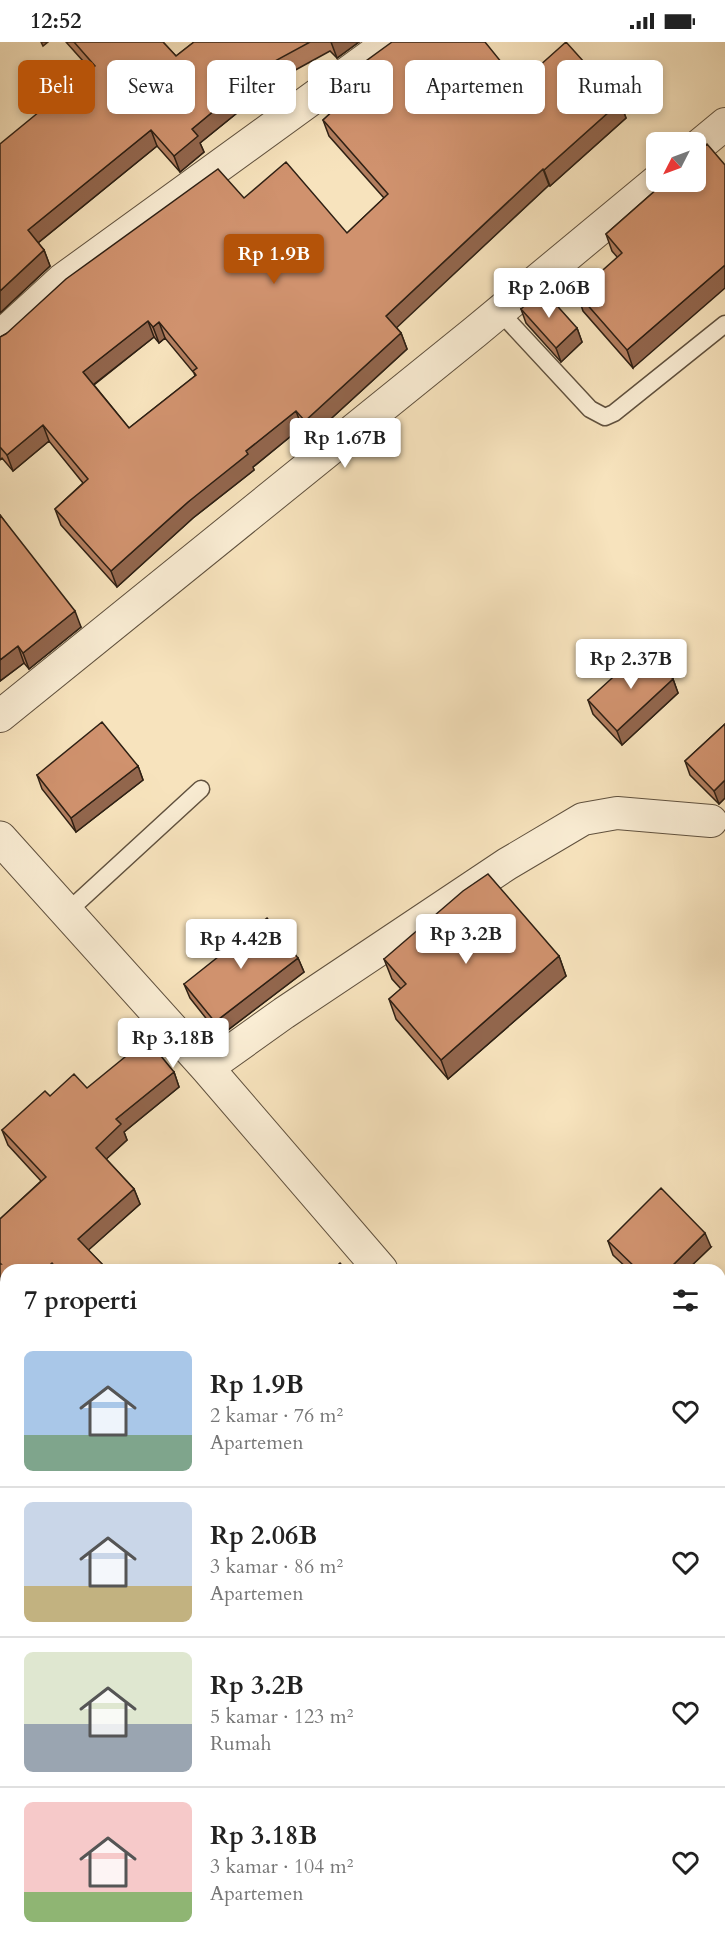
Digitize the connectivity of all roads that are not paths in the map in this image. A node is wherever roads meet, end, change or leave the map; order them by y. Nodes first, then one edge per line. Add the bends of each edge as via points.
1 (390, 42) edge
2 (725, 124) edge
3 (706, 140) edge
4 (646, 190) edge
5 (500, 312) junction
6 (725, 324) edge
7 (0, 337) edge
8 (0, 716) edge
9 (201, 789) dead end
10 (711, 821) dead end
11 (0, 838) edge
12 (66, 913) junction
13 (207, 1068) junction
14 (376, 1264) edge

1 - 7 street via 62,280
2 - 3 street
4 - 5 street
5 - 6 lane via 590,409 605,417
5 - 8 street
9 - 12 lane
10 - 13 street via 617,813 583,819 507,864
11 - 12 street
12 - 13 street
13 - 14 street

